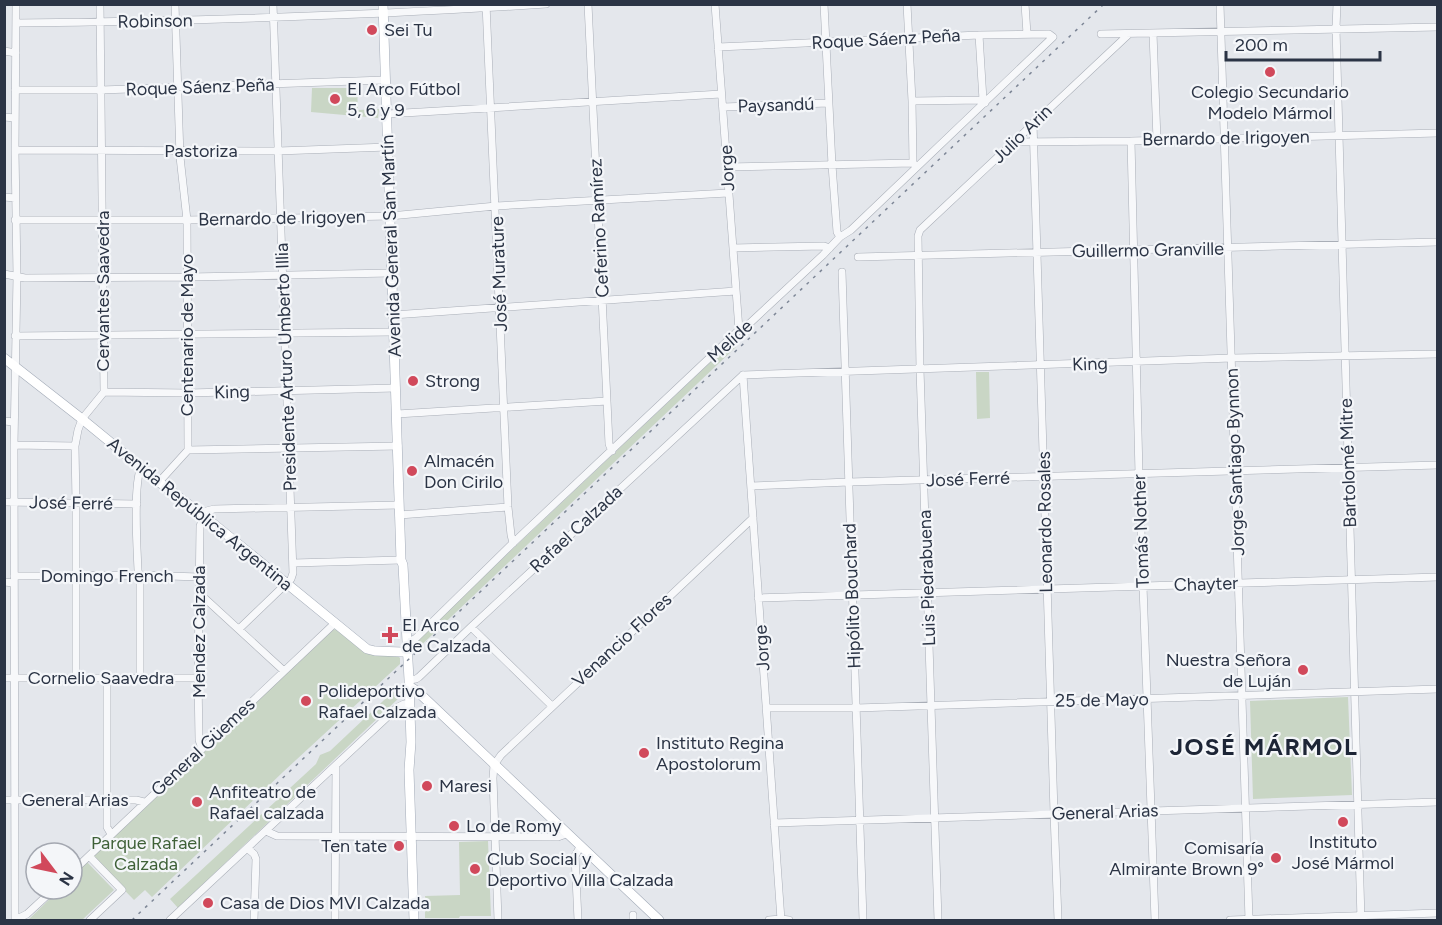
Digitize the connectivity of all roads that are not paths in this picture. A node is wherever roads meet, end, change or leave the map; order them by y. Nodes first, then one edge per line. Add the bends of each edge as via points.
1 (16, 4) edge
2 (100, 4) edge
3 (175, 4) edge
4 (273, 4) edge
5 (546, 4) edge
6 (588, 4) edge
7 (715, 4) edge
8 (824, 4) edge
9 (907, 4) edge
10 (1025, 4) edge
11 (1220, 4) edge
12 (1337, 4) edge
13 (486, 7) edge
14 (383, 9) edge
15 (273, 19) junction
16 (176, 21) junction
17 (101, 22) junction
18 (16, 23) junction
19 (1437, 27) edge
20 (1336, 28) junction
21 (1221, 32) junction
22 (1153, 33) junction
23 (1027, 34) junction
24 (1101, 34) dead end
25 (1129, 34) junction
26 (979, 35) junction
27 (1053, 37) joint
28 (908, 38) junction
29 (826, 42) junction
30 (718, 47) junction
31 (4, 51) edge
32 (16, 52) junction
33 (385, 80) junction
34 (276, 84) junction
35 (177, 87) junction
36 (15, 90) junction
37 (101, 90) junction
38 (721, 94) junction
39 (912, 101) junction
40 (984, 101) junction
41 (592, 102) junction
42 (828, 103) junction
43 (492, 107) junction
44 (723, 107) junction
45 (387, 114) junction
46 (4, 117) edge
47 (15, 118) junction
48 (1033, 123) junction
49 (1437, 133) edge
50 (1340, 135) junction
51 (1224, 138) junction
52 (1157, 140) junction
53 (1131, 141) junction
54 (1014, 142) junction
55 (1034, 142) junction
56 (388, 147) junction
57 (15, 150) junction
58 (103, 151) junction
59 (180, 151) junction
60 (278, 151) junction
61 (832, 165) junction
62 (915, 165) junction
63 (727, 167) junction
64 (728, 193) junction
65 (4, 197) edge
66 (15, 198) junction
67 (597, 200) junction
68 (496, 206) junction
69 (390, 216) junction
70 (281, 218) junction
71 (15, 220) junction
72 (102, 220) junction
73 (187, 220) junction
74 (918, 236) joint
75 (840, 237) junction
76 (1437, 242) edge
77 (1341, 244) junction
78 (733, 248) junction
79 (830, 248) junction
80 (1228, 248) junction
81 (1134, 250) junction
82 (1036, 253) junction
83 (918, 255) junction
84 (858, 257) dead end
85 (842, 272) dead end
86 (391, 273) junction
87 (4, 274) edge
88 (282, 275) junction
89 (17, 276) junction
90 (103, 277) junction
91 (188, 277) junction
92 (736, 291) junction
93 (603, 300) junction
94 (501, 308) junction
95 (393, 315) junction
96 (739, 330) junction
97 (393, 332) junction
98 (285, 333) junction
99 (188, 335) junction
100 (15, 336) junction
101 (103, 336) junction
102 (1437, 354) edge
103 (1345, 356) junction
104 (4, 358) edge
105 (1232, 358) junction
106 (1137, 362) junction
107 (15, 366) junction
108 (1041, 366) junction
109 (920, 369) junction
110 (845, 371) junction
111 (743, 375) junction
112 (396, 388) junction
113 (286, 390) junction
114 (104, 392) junction
115 (188, 393) junction
116 (607, 401) junction
117 (504, 408) junction
118 (397, 414) junction
119 (82, 418) junction
120 (4, 421) edge
121 (14, 422) junction
122 (14, 445) junction
123 (75, 446) junction
124 (398, 446) junction
125 (289, 449) junction
126 (188, 450) junction
127 (612, 451) junction
128 (1437, 465) edge
129 (141, 467) junction
130 (1348, 468) junction
131 (1236, 471) junction
132 (1139, 474) junction
133 (1044, 477) junction
134 (924, 481) junction
135 (159, 482) junction
136 (849, 482) junction
137 (751, 486) junction
138 (4, 502) edge
139 (14, 502) junction
140 (76, 503) junction
141 (137, 504) junction
142 (399, 504) junction
143 (291, 507) junction
144 (508, 507) junction
145 (201, 514) junction
146 (399, 515) junction
147 (753, 518) junction
148 (513, 543) junction
149 (401, 560) junction
150 (293, 563) junction
151 (139, 575) junction
152 (76, 576) junction
153 (199, 577) junction
154 (1437, 577) edge
155 (14, 579) junction
156 (1352, 579) junction
157 (4, 582) edge
158 (287, 583) junction
159 (1239, 583) junction
160 (1143, 586) junction
161 (1047, 590) junction
162 (928, 592) junction
163 (199, 593) junction
164 (852, 595) junction
165 (759, 598) junction
166 (335, 623) junction
167 (471, 627) junction
168 (239, 629) junction
169 (405, 648) junction
170 (284, 671) junction
171 (140, 677) junction
172 (4, 678) edge
173 (14, 678) junction
174 (75, 678) junction
175 (107, 678) junction
176 (198, 678) junction
177 (409, 683) junction
178 (1437, 689) edge
179 (1355, 692) junction
180 (1242, 696) junction
181 (1146, 699) junction
182 (1050, 701) junction
183 (404, 704) junction
184 (931, 704) junction
185 (552, 705) junction
186 (766, 708) junction
187 (856, 708) junction
188 (202, 748) junction
189 (336, 765) junction
190 (495, 765) junction
191 (409, 770) junction
192 (4, 800) edge
193 (14, 800) junction
194 (106, 800) junction
195 (144, 802) junction
196 (1437, 802) edge
197 (1358, 805) junction
198 (1246, 807) junction
199 (1150, 811) junction
200 (1054, 813) junction
201 (936, 817) junction
202 (859, 819) junction
203 (774, 823) junction
204 (266, 831) junction
205 (111, 834) junction
206 (566, 834) junction
207 (336, 835) junction
208 (412, 837) junction
209 (495, 837) junction
210 (580, 847) junction
211 (248, 849) junction
212 (89, 856) junction
213 (84, 861) edge
214 (42, 901) edge
215 (1437, 913) edge
216 (14, 917) edge
217 (26, 917) edge
218 (1361, 918) edge
219 (171, 920) edge
220 (784, 920) edge
221 (1249, 920) edge
222 (90, 921) edge
223 (254, 921) edge
224 (335, 921) edge
225 (414, 921) edge
226 (498, 921) edge
227 (578, 921) edge
228 (659, 921) edge
229 (769, 921) edge
230 (863, 921) edge
231 (938, 921) edge
232 (1058, 921) edge
233 (1155, 921) edge
234 (1230, 921) edge

1 - 18 street
2 - 17 street, Cervantes Saavedra
3 - 16 street, Centenario de Mayo
4 - 15 street, Presidente Arturo Umberto Illia
5 - 13 street, Robinson
6 - 41 street, Ceferino Ramírez
7 - 30 street, Jorge
8 - 29 street
9 - 28 street
10 - 23 street
11 - 21 street, Jorge Santiago Bynnon
12 - 20 street, Bartolomé Mitre
13 - 14 street, Robinson
13 - 43 street, José Murature
14 - 15 street, Robinson
14 - 33 main road, Avenida General San Martín
15 - 16 street, Robinson
15 - 34 street, Presidente Arturo Umberto Illia
16 - 17 street, Robinson
16 - 35 street, Centenario de Mayo
17 - 18 street, Robinson
17 - 37 street, Cervantes Saavedra
18 - 32 street
19 - 20 street
20 - 21 street
20 - 50 street, Bartolomé Mitre
21 - 22 street
21 - 51 street, Jorge Santiago Bynnon
22 - 25 street
22 - 52 street
23 - 26 street, Roque Sáenz Peña
23 - 27 street, Roque Sáenz Peña
24 - 25 street
25 - 48 street, Julio Arin
26 - 28 street, Roque Sáenz Peña
26 - 40 street
27 - 40 street, Melide
28 - 29 street, Roque Sáenz Peña
28 - 39 street
29 - 30 street, Roque Sáenz Peña
29 - 42 street
30 - 38 street, Jorge
31 - 32 street
32 - 36 street
33 - 34 street, Roque Sáenz Peña
33 - 45 main road, Avenida General San Martín
34 - 35 street, Roque Sáenz Peña
34 - 60 street, Presidente Arturo Umberto Illia
35 - 37 street, Roque Sáenz Peña
35 - 59 street, Centenario de Mayo
36 - 37 street, Roque Sáenz Peña
36 - 47 street
37 - 58 street, Cervantes Saavedra
38 - 41 street
38 - 44 street, Jorge
39 - 40 street
39 - 62 street
40 - 62 street, Melide
41 - 43 street
41 - 67 street, Ceferino Ramírez
42 - 44 street, Paysandú
42 - 61 street
43 - 45 street
43 - 68 street, José Murature
44 - 63 street, Jorge
45 - 56 main road, Avenida General San Martín
46 - 47 street
47 - 57 street
48 - 54 street, Julio Arin
48 - 55 street, Leonardo Rosales
49 - 50 street, Bernardo de Irigoyen
50 - 51 street, Bernardo de Irigoyen
50 - 77 street, Bartolomé Mitre
51 - 52 street, Bernardo de Irigoyen
51 - 80 street, Jorge Santiago Bynnon
52 - 53 street, Bernardo de Irigoyen
53 - 55 street, Bernardo de Irigoyen
53 - 81 street, Tomás Nother
54 - 55 street, Bernardo de Irigoyen
54 - 74 street, Julio Arin
55 - 82 street, Leonardo Rosales
56 - 60 street, Pastoriza
56 - 69 main road, Avenida General San Martín
57 - 58 street, Pastoriza
57 - 66 street
58 - 59 street, Pastoriza
58 - 72 street, Cervantes Saavedra
59 - 60 street, Pastoriza
59 - 73 street, Centenario de Mayo
60 - 70 street, Presidente Arturo Umberto Illia
61 - 62 street
61 - 63 street
61 - 75 street
62 - 75 street, Melide
63 - 64 street, Jorge
64 - 67 street, Bernardo de Irigoyen
64 - 78 street, Jorge
65 - 66 street
66 - 71 street
67 - 68 street, Bernardo de Irigoyen
67 - 93 street, Ceferino Ramírez
68 - 69 street, Bernardo de Irigoyen
68 - 94 street, José Murature
69 - 70 street, Bernardo de Irigoyen
69 - 86 main road, Avenida General San Martín
70 - 73 street, Bernardo de Irigoyen
70 - 88 street, Presidente Arturo Umberto Illia
71 - 72 street, Bernardo de Irigoyen
71 - 89 street
72 - 73 street, Bernardo de Irigoyen
72 - 90 street, Cervantes Saavedra
73 - 91 street, Centenario de Mayo
74 - 83 street, Luis Piedrabuena
75 - 79 street, Melide
76 - 77 street, Guillermo Granville
77 - 80 street, Guillermo Granville
77 - 103 street, Bartolomé Mitre
78 - 79 street
78 - 92 street, Jorge
79 - 96 street, Melide
80 - 81 street, Guillermo Granville
80 - 105 street, Jorge Santiago Bynnon
81 - 82 street, Guillermo Granville
81 - 106 street, Tomás Nother
82 - 83 street, Guillermo Granville
82 - 108 street, Leonardo Rosales
83 - 84 street, Guillermo Granville
83 - 109 street, Luis Piedrabuena
85 - 110 street, Hipólito Bouchard
86 - 88 street
86 - 95 main road, Avenida General San Martín
87 - 89 street
88 - 91 street
88 - 98 street, Presidente Arturo Umberto Illia
89 - 90 street
89 - 100 street
90 - 91 street
90 - 101 street, Cervantes Saavedra
91 - 99 street, Centenario de Mayo
92 - 93 street
92 - 96 street, Jorge
93 - 94 street
93 - 116 street, Ceferino Ramírez
94 - 95 street
94 - 117 street, José Murature
95 - 97 main road, Avenida General San Martín
96 - 127 street, Melide
97 - 98 street
97 - 112 main road, Avenida General San Martín
98 - 99 street
98 - 113 street, Presidente Arturo Umberto Illia
99 - 101 street
99 - 115 street, Centenario de Mayo
100 - 101 street
100 - 107 street
101 - 114 street, Cervantes Saavedra
102 - 103 street, King
103 - 105 street, King
103 - 130 street, Bartolomé Mitre
104 - 107 main road, Avenida República Argentina
105 - 106 street, King
105 - 131 street, Jorge Santiago Bynnon
106 - 108 street, King
106 - 132 street, Tomás Nother
107 - 119 main road, Avenida República Argentina
107 - 121 street
108 - 109 street, King
108 - 133 street, Leonardo Rosales
109 - 110 street, King
109 - 134 street, Luis Piedrabuena
110 - 111 street, King
110 - 136 street, Hipólito Bouchard
111 - 137 street, Jorge
111 - 167 street, Rafael Calzada
112 - 113 street, King
112 - 118 main road, Avenida General San Martín
113 - 115 street, King
113 - 125 street, Presidente Arturo Umberto Illia
114 - 115 street, King
114 - 119 street, Cervantes Saavedra
115 - 126 street, Centenario de Mayo
116 - 117 street
116 - 127 street, Ceferino Ramírez
117 - 118 street
117 - 144 street, José Murature
118 - 124 main road, Avenida General San Martín
119 - 123 street, Cervantes Saavedra
119 - 129 main road, Avenida República Argentina
120 - 121 street
121 - 122 street
122 - 123 street
122 - 139 street
123 - 140 street, Cervantes Saavedra
124 - 125 street
124 - 142 main road, Avenida General San Martín
125 - 126 street
125 - 143 street, Presidente Arturo Umberto Illia
126 - 135 street
127 - 148 street, Melide
128 - 130 street, José Ferré
129 - 135 main road, Avenida República Argentina
129 - 141 street
130 - 131 street, José Ferré
130 - 156 street, Bartolomé Mitre
131 - 132 street, José Ferré
131 - 159 street, Jorge Santiago Bynnon
132 - 133 street, José Ferré
132 - 160 street, Tomás Nother
133 - 134 street, José Ferré
133 - 161 street, Leonardo Rosales
134 - 136 street, José Ferré
134 - 162 street, Luis Piedrabuena
135 - 145 main road, Avenida República Argentina
136 - 137 street, José Ferré
136 - 164 street, Hipólito Bouchard
137 - 147 street, Jorge
138 - 139 street, José Ferré
139 - 140 street, José Ferré
139 - 155 street
140 - 141 street, José Ferré
140 - 152 street, Cervantes Saavedra
141 - 151 street
142 - 143 street
142 - 146 main road, Avenida General San Martín
143 - 145 street via 214,508
143 - 150 street, Presidente Arturo Umberto Illia
144 - 146 street
144 - 148 street, José Murature
145 - 153 street, Mendez Calzada
145 - 158 main road, Avenida República Argentina
146 - 149 main road, Avenida General San Martín
147 - 165 street, Jorge
147 - 185 street, Venancio Flores
148 - 169 street, Melide
149 - 150 street
149 - 169 main road, Avenida General San Martín
150 - 158 street, Presidente Arturo Umberto Illia
151 - 152 street, Domingo French
151 - 153 street, Domingo French
151 - 171 street
152 - 155 street, Domingo French
152 - 174 street, Cervantes Saavedra
153 - 163 street, Mendez Calzada
154 - 156 street, Chayter
155 - 157 street, Domingo French
155 - 173 street
156 - 159 street, Chayter
156 - 179 street, Bartolomé Mitre
158 - 166 main road, Avenida República Argentina
158 - 168 street
159 - 160 street, Chayter
159 - 180 street, Jorge Santiago Bynnon
160 - 161 street, Chayter
160 - 181 street, Tomás Nother
161 - 162 street, Chayter
161 - 182 street, Leonardo Rosales
162 - 164 street, Chayter
162 - 184 street, Luis Piedrabuena
163 - 168 street
163 - 176 street, Mendez Calzada
164 - 165 street, Chayter
164 - 187 street, Hipólito Bouchard
165 - 186 street, Jorge
166 - 169 main road, Avenida República Argentina via 367,649
166 - 170 street, General Güemes
167 - 177 street, Rafael Calzada
167 - 185 street
168 - 170 street
169 - 177 main road, Avenida General San Martín
169 - 183 main road, Avenida General San Martín
170 - 188 street, General Güemes
171 - 175 street, Cornelio Saavedra
171 - 176 street, Cornelio Saavedra
172 - 173 street, Cornelio Saavedra
173 - 174 street, Cornelio Saavedra
173 - 193 street
174 - 175 street, Cornelio Saavedra
175 - 194 street
176 - 188 street, Mendez Calzada
177 - 190 main road
177 - 191 main road, Avenida General San Martín
178 - 179 street, 25 de Mayo
179 - 180 street, 25 de Mayo
179 - 197 street, Bartolomé Mitre
180 - 181 street, 25 de Mayo
180 - 198 street, Jorge Santiago Bynnon
181 - 182 street, 25 de Mayo
181 - 199 street, Tomás Nother
182 - 184 street, 25 de Mayo
182 - 200 street, Leonardo Rosales
183 - 189 street
183 - 191 main road, Avenida General San Martín
184 - 187 street, 25 de Mayo
184 - 201 street, Luis Piedrabuena
185 - 190 street, Venancio Flores
186 - 187 street, 25 de Mayo
186 - 203 street, Jorge
187 - 202 street, Hipólito Bouchard
188 - 195 street, General Güemes
189 - 204 street
189 - 207 street
190 - 206 main road
190 - 209 street
191 - 208 main road, Avenida General San Martín
192 - 193 street, General Arias
193 - 194 street, General Arias
193 - 216 street
194 - 195 street, General Arias
194 - 205 street via 106,827
195 - 205 street, General Güemes
196 - 197 street, General Arias
197 - 198 street, General Arias
197 - 218 street, Bartolomé Mitre
198 - 199 street, General Arias
198 - 221 street, Jorge Santiago Bynnon
199 - 200 street, General Arias
199 - 233 street, Tomás Nother
200 - 201 street, General Arias
200 - 232 street, Leonardo Rosales
201 - 202 street, General Arias
201 - 231 street, Luis Piedrabuena
202 - 203 street, General Arias
202 - 230 street, Hipólito Bouchard
203 - 220 street, Jorge
204 - 207 street via 277,836
204 - 211 street
205 - 212 street, General Güemes
206 - 209 street
206 - 210 main road
207 - 208 street
207 - 224 street
208 - 209 street
208 - 225 main road, Avenida General San Martín
209 - 226 street
210 - 227 street via 575,856
210 - 228 main road
211 - 219 street
211 - 223 street via 255,859
212 - 213 street, General Güemes
212 - 222 street via 122,890
214 - 217 street
215 - 218 street
216 - 217 street
218 - 221 street
220 - 229 street
221 - 234 street

